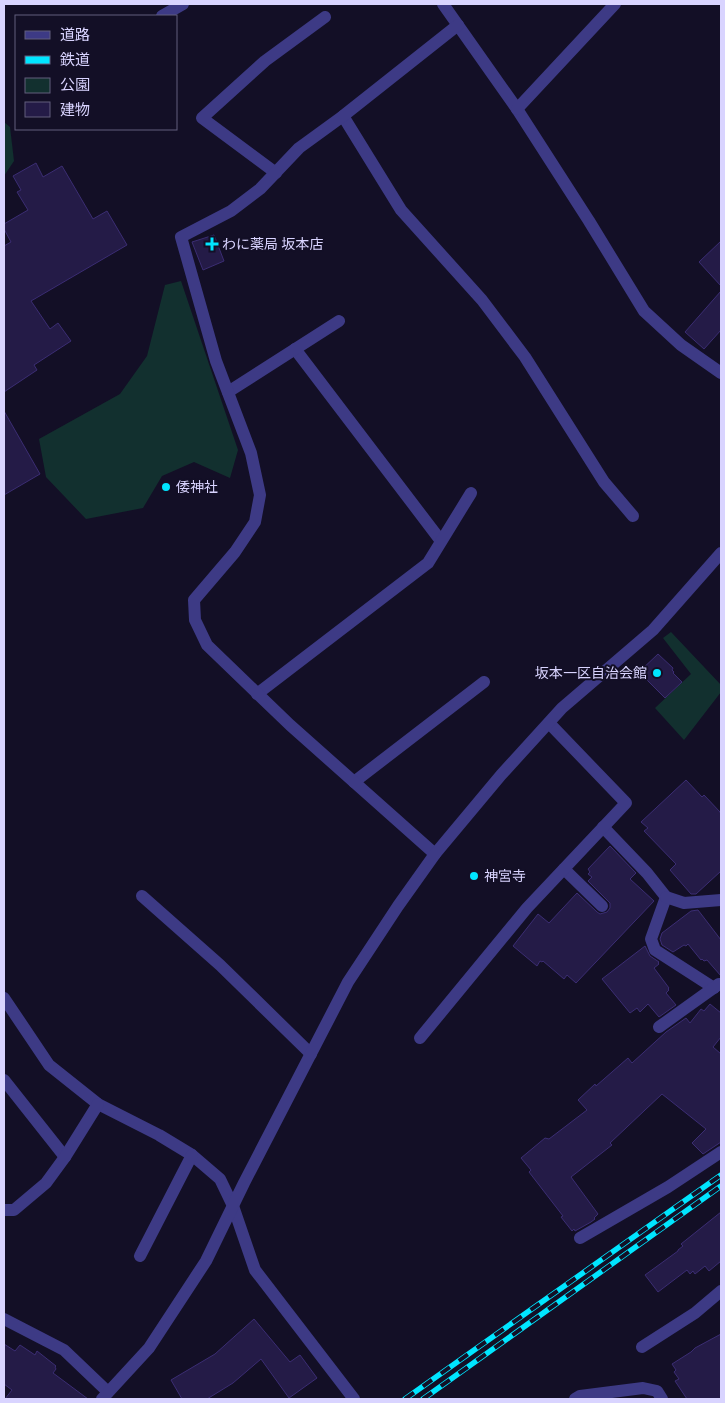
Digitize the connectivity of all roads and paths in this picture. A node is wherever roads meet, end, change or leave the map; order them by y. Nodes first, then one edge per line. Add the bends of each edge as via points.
1 (183, 4) edge
2 (443, 4) edge
3 (615, 4) edge
4 (164, 15) edge
5 (325, 17) dead end
6 (458, 25) junction
7 (517, 109) junction
8 (343, 116) junction
9 (276, 173) junction
10 (339, 321) dead end
11 (295, 349) junction
12 (721, 373) edge
13 (228, 392) junction
14 (471, 493) dead end
15 (633, 516) dead end
16 (441, 541) junction
17 (721, 553) edge
18 (484, 682) dead end
19 (258, 694) junction
20 (548, 723) junction
21 (354, 782) junction
22 (603, 827) junction
23 (435, 854) junction
24 (564, 869) junction
25 (142, 896) dead end
26 (666, 897) junction
27 (721, 900) edge
28 (602, 906) dead end
29 (718, 985) edge
30 (4, 998) edge
31 (659, 1027) dead end
32 (420, 1038) dead end
33 (311, 1054) junction
34 (4, 1080) edge
35 (98, 1104) junction
36 (721, 1152) edge
37 (192, 1155) junction
38 (65, 1158) junction
39 (233, 1206) junction
40 (4, 1210) edge
41 (580, 1238) dead end
42 (140, 1256) dead end
43 (721, 1291) edge
44 (4, 1319) edge
45 (642, 1347) dead end
46 (105, 1396) edge
47 (354, 1399) edge
48 (575, 1399) edge
49 (662, 1399) edge

1 - 4 street
2 - 6 street
3 - 7 street
5 - 9 street via 265,61 202,118
6 - 7 street
6 - 8 street
7 - 12 street via 644,311 681,345
8 - 9 street via 299,148
8 - 15 street via 402,210 482,300 525,358 604,482
9 - 13 street via 231,211 181,237
10 - 11 street
11 - 13 street
11 - 16 street
13 - 19 street via 251,453 260,496 254,522 235,552 194,600 195,620 207,645
14 - 16 street
16 - 19 street via 428,563
17 - 20 street via 653,630
18 - 21 street
19 - 21 street
20 - 22 street via 626,803
20 - 23 street
21 - 23 street
22 - 24 street
22 - 26 street
23 - 33 street via 348,982
24 - 28 street
24 - 32 street via 527,908
25 - 33 street via 220,965
26 - 27 street via 684,903
26 - 29 street via 651,939 655,950
29 - 31 street
30 - 35 street via 49,1065
33 - 39 street
34 - 38 street
35 - 37 street
35 - 38 street
36 - 41 street
37 - 39 street via 220,1179
37 - 42 street
38 - 40 street via 46,1183 14,1210
39 - 46 street via 206,1261 149,1348
39 - 47 street via 255,1270
43 - 45 street via 695,1313
44 - 46 street via 64,1350
48 - 49 street via 643,1388 657,1391

